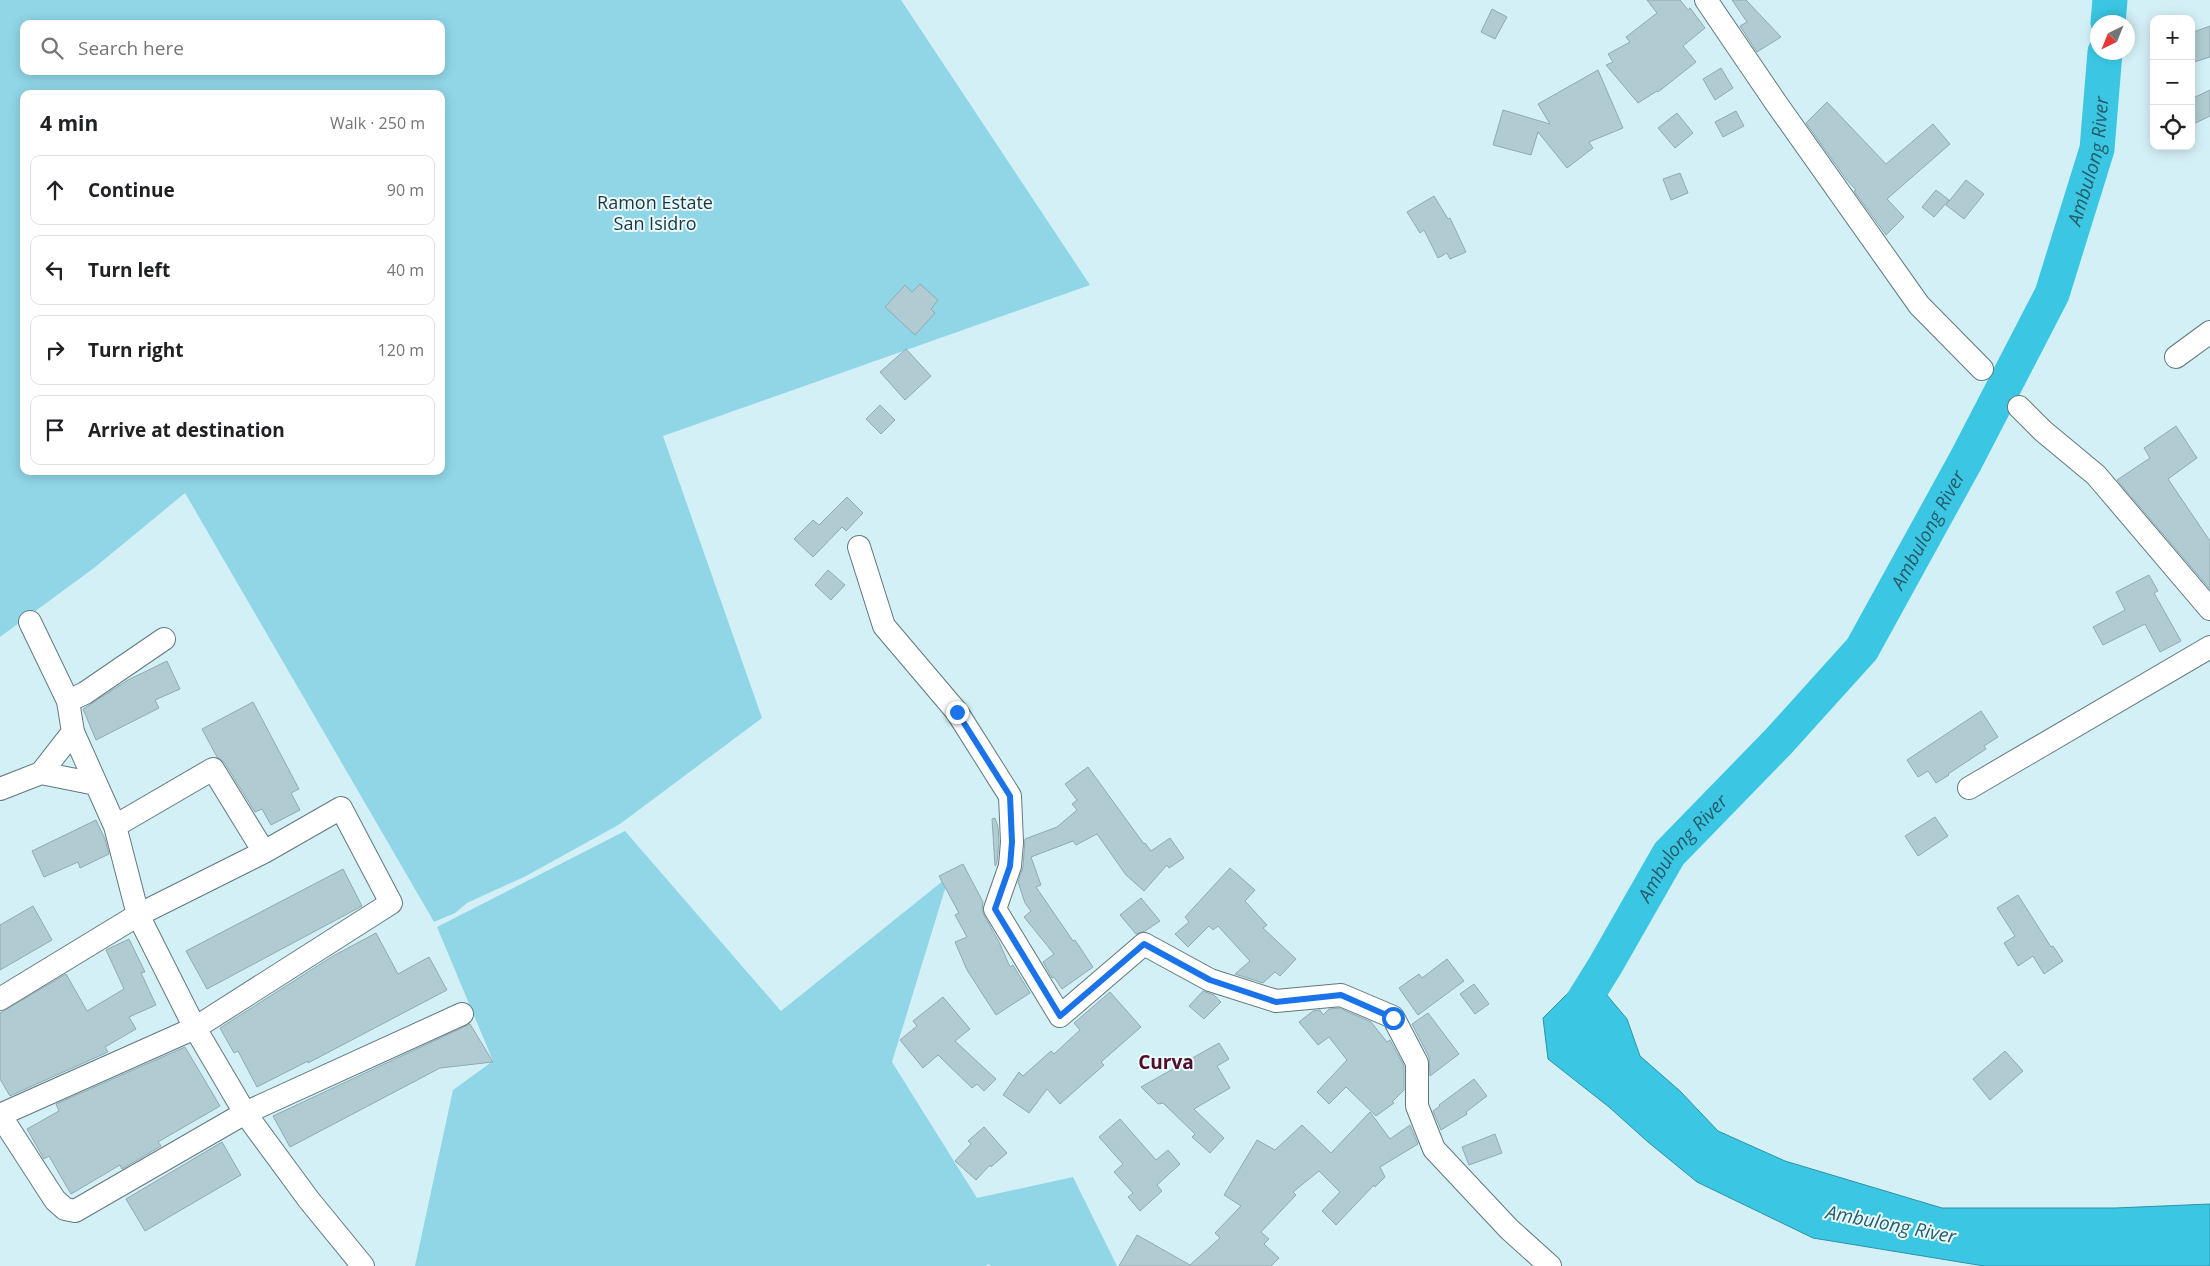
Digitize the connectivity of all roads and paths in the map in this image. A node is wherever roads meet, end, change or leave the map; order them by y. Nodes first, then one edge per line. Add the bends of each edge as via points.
1 (1706, 0) edge
2 (2210, 332) edge
3 (2176, 357) dead end
4 (1982, 369) dead end
5 (2019, 407) dead end
6 (859, 547) dead end
7 (2210, 609) edge
8 (30, 622) dead end
9 (164, 639) dead end
10 (2210, 647) edge
11 (68, 701) junction
12 (72, 732) junction
13 (41, 773) junction
14 (96, 784) junction
15 (1969, 788) dead end
16 (0, 789) edge
17 (115, 826) junction
18 (264, 852) junction
19 (138, 915) junction
20 (0, 999) edge
21 (462, 1014) dead end
22 (195, 1028) junction
23 (245, 1113) junction
24 (0, 1114) edge
25 (364, 1266) edge
26 (1550, 1266) edge

1 - 4 street via 1919,304
2 - 3 street
5 - 7 street via 2096,475
6 - 26 street via 884,626 957,712 1010,796 1010,866 995,909 1060,1016 1144,944 1210,980 1276,1002 1341,995 1393,1018 1417,1063 1417,1106 1434,1149 1509,1229
8 - 11 street
9 - 11 street via 85,693
10 - 15 street
11 - 12 street
12 - 13 street
12 - 14 street
13 - 14 street
13 - 16 street
14 - 17 street
17 - 18 street via 213,769
17 - 19 street
18 - 19 street
18 - 22 street via 341,808 391,903
19 - 20 street
19 - 22 street
21 - 23 street
22 - 23 street
22 - 24 street
23 - 24 street via 75,1212 65,1209 55,1200
23 - 25 street via 309,1200

